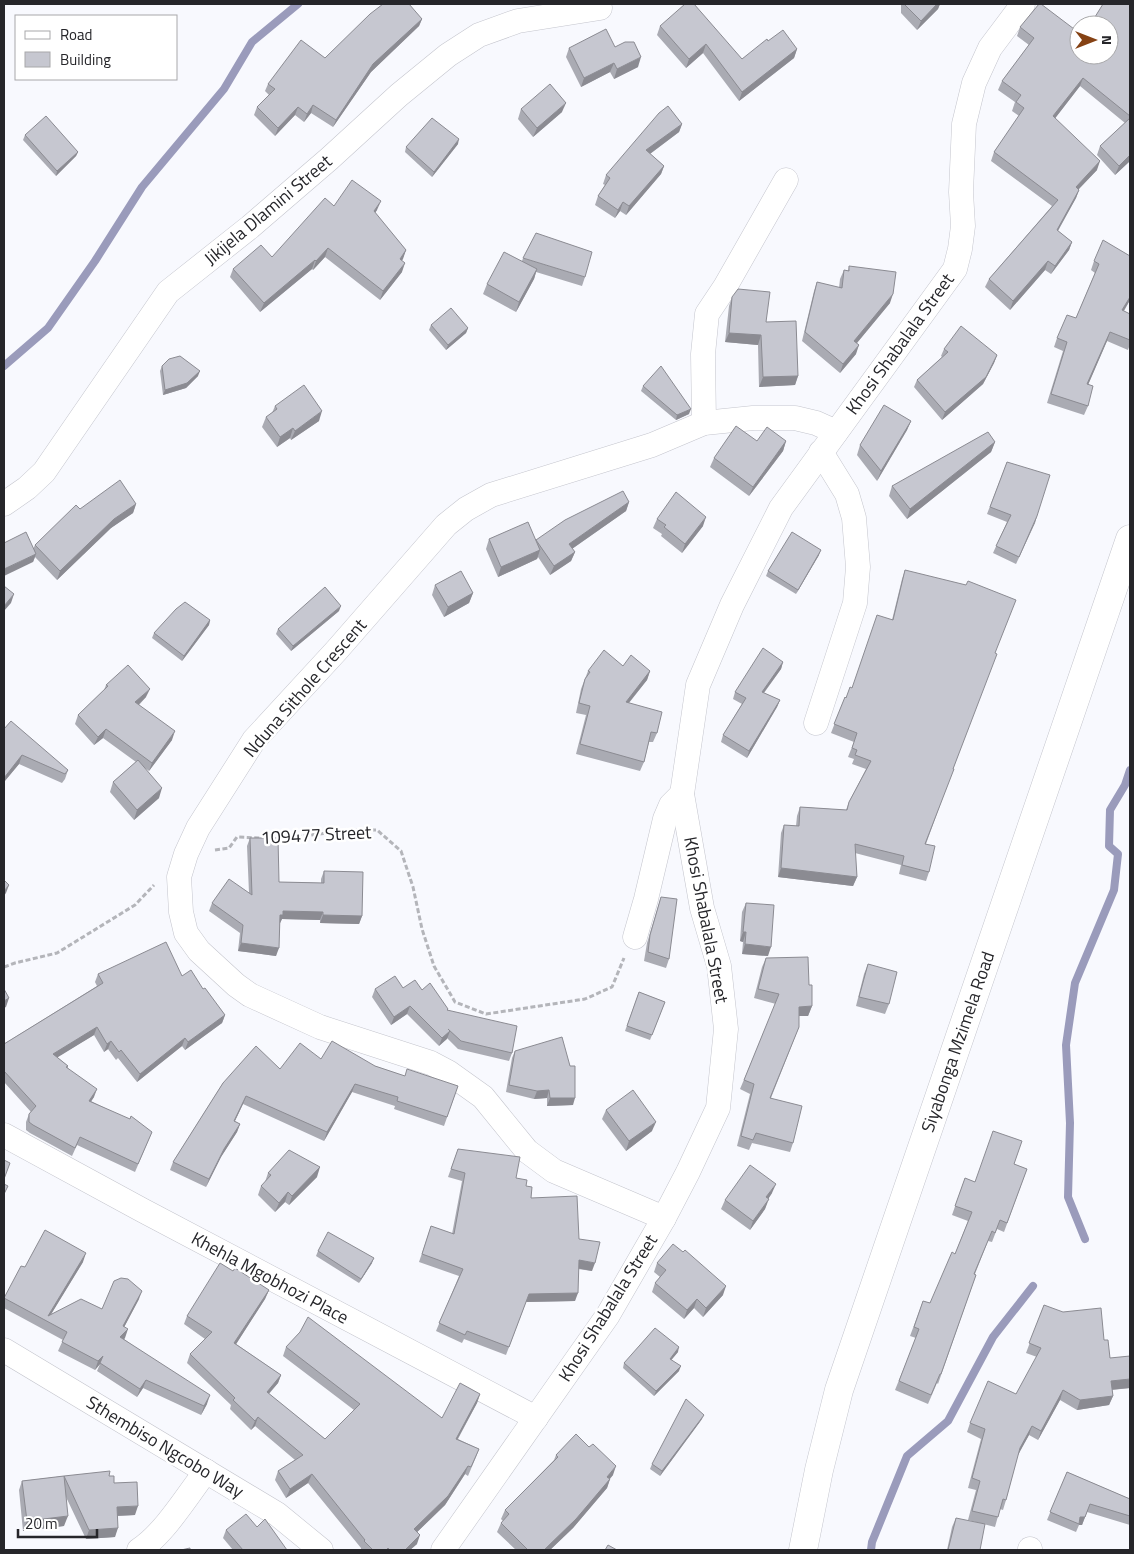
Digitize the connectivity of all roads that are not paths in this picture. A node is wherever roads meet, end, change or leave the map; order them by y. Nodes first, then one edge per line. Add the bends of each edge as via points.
1 (1023, 4) edge
2 (600, 8) dead end
3 (786, 180) dead end
4 (704, 423) junction
5 (836, 432) junction
6 (821, 452) junction
7 (4, 504) edge
8 (1130, 539) edge
9 (816, 723) dead end
10 (682, 794) junction
11 (635, 937) road end
12 (4, 1135) edge
13 (664, 1218) junction
14 (4, 1350) edge
15 (536, 1418) junction
16 (206, 1471) junction
17 (139, 1550) edge
18 (321, 1550) edge
19 (443, 1550) edge
20 (803, 1550) edge

1 - 5 street, Khosi Shabalala Street via 990,48 974,83 964,124 963,226 955,270
2 - 7 street, Jikijela Dlamini Street via 518,21 479,35 448,55 399,95 286,196 168,292 44,472
3 - 4 street via 707,314 703,354
4 - 5 street, Nduna Sithole Crescent via 795,418
4 - 13 street, Nduna Sithole Crescent via 652,445 491,495 446,525 254,740 198,828 179,877 186,933 199,951 250,995 320,1027 431,1063 448,1072 482,1097 527,1151 554,1171
5 - 6 street, Khosi Shabalala Street
6 - 9 street via 847,494 854,518 858,567 855,603
6 - 10 street, Khosi Shabalala Street via 781,508 732,605 698,685
8 - 20 street, Siyabonga Mzimela Road via 842,1381
10 - 11 street via 671,805 665,819
10 - 13 street, Khosi Shabalala Street via 702,908 719,966 726,1029 718,1108
12 - 15 street, Khehla Mgobhozi Place
13 - 15 street, Khosi Shabalala Street via 608,1315
14 - 16 street, Sthembiso Ngcobo Way
15 - 19 street, Khosi Shabalala Street
16 - 17 street via 163,1528
16 - 18 street, Sthembiso Ngcobo Way via 277,1514

